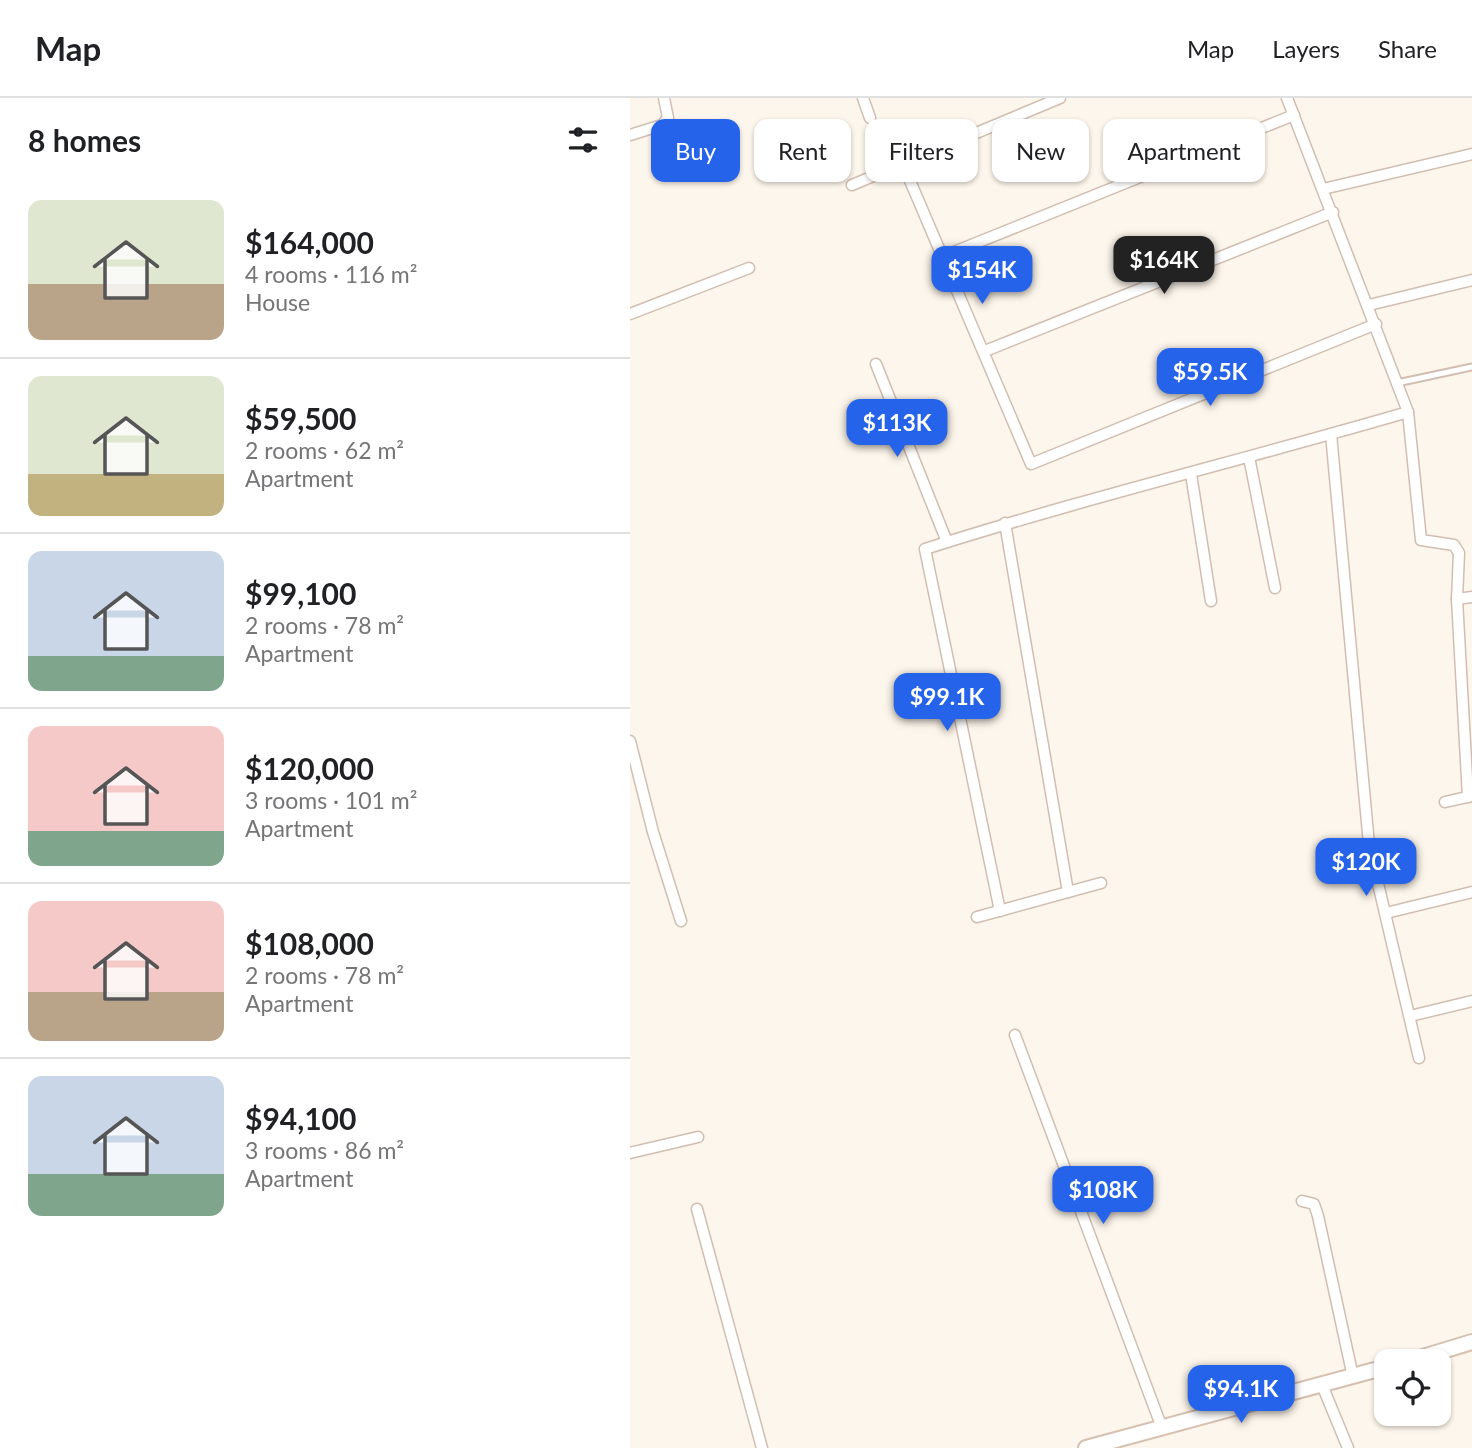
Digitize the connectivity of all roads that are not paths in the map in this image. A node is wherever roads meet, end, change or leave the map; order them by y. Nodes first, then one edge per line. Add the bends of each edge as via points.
1 (664, 98) edge
2 (863, 98) edge
3 (1060, 98) edge
4 (1289, 98) edge
5 (1294, 115) junction
6 (870, 118) dead end
7 (978, 131) edge
8 (630, 135) edge
9 (1472, 154) edge
10 (865, 179) edge
11 (911, 182) edge
12 (852, 185) dead end
13 (1323, 189) junction
14 (1333, 212) junction
15 (944, 256) junction
16 (749, 268) dead end
17 (1472, 280) edge
18 (1369, 305) junction
19 (630, 314) edge
20 (1377, 324) junction
21 (985, 351) junction
22 (876, 364) dead end
23 (1472, 367) edge
24 (1397, 383) junction
25 (1408, 412) junction
26 (1332, 434) junction
27 (1249, 457) junction
28 (1191, 474) junction
29 (1005, 523) junction
30 (947, 542) junction
31 (1275, 588) dead end
32 (1472, 597) edge
33 (1457, 599) junction
34 (1211, 601) dead end
35 (630, 741) edge
36 (1470, 796) edge
37 (1445, 802) dead end
38 (1370, 855) dead end
39 (1376, 875) dead end
40 (1101, 883) dead end
41 (1068, 892) junction
42 (1472, 892) edge
43 (999, 911) junction
44 (1386, 913) junction
45 (977, 917) dead end
46 (681, 921) dead end
47 (1472, 1001) edge
48 (1410, 1016) junction
49 (1015, 1035) dead end
50 (1419, 1058) dead end
51 (698, 1137) dead end
52 (630, 1153) edge
53 (1302, 1201) dead end
54 (697, 1209) dead end
55 (1472, 1342) edge
56 (1449, 1349) edge
57 (1374, 1371) edge
58 (1353, 1377) junction
59 (1322, 1385) junction
60 (1162, 1428) junction
61 (762, 1448) edge
62 (1086, 1448) edge
63 (1348, 1448) edge

1 - 8 street via 668,118 662,125
2 - 6 street
3 - 7 street
4 - 5 street
5 - 13 street
5 - 15 street
9 - 13 street
10 - 12 street
11 - 15 street
13 - 14 street
14 - 18 street
14 - 21 street
15 - 21 street
16 - 19 street
17 - 18 street
18 - 20 street
20 - 21 street via 1031,464
20 - 24 street
22 - 30 street
23 - 24 lane
24 - 25 street
25 - 26 street
25 - 33 street via 1419,534 1424,542 1457,548
26 - 27 street
26 - 38 street
27 - 28 street
27 - 31 street
28 - 29 street
28 - 34 street
29 - 30 street
29 - 41 street
30 - 43 street via 925,549
32 - 33 street
33 - 36 street
35 - 46 street
36 - 37 street
39 - 44 street
40 - 41 street
41 - 43 street
42 - 44 street
43 - 45 street
44 - 48 street
47 - 48 street
48 - 50 street
49 - 60 street
51 - 52 street
53 - 58 street via 1314,1204 1318,1216
54 - 61 street
55 - 56 main road
57 - 58 main road
58 - 59 main road
59 - 60 main road
59 - 63 street
60 - 62 main road

